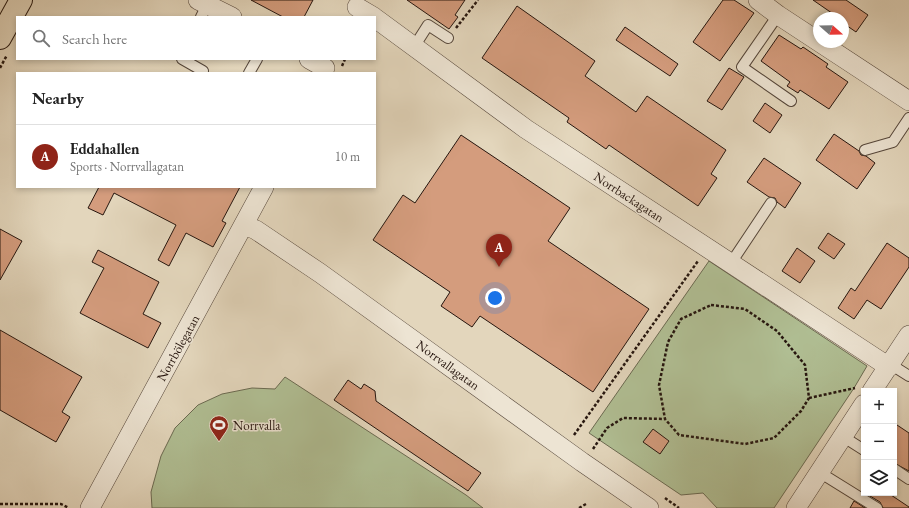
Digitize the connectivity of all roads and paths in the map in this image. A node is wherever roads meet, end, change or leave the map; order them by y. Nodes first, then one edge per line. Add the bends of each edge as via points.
1 (21, 0) edge
2 (478, 0) edge
3 (758, 0) edge
4 (202, 7) edge
5 (356, 8) edge
6 (778, 15) junction
7 (229, 16) edge
8 (370, 16) edge
9 (376, 19) edge
10 (0, 38) edge
11 (448, 38) joint
12 (414, 47) junction
13 (184, 60) edge
14 (256, 60) edge
15 (202, 72) edge
16 (250, 72) edge
17 (791, 101) dead end
18 (909, 101) edge
19 (909, 118) edge
20 (865, 150) dead end
21 (264, 188) edge
22 (771, 203) dead end
23 (245, 225) junction
24 (707, 248) junction
25 (731, 264) junction
26 (909, 335) edge
27 (889, 365) junction
28 (909, 376) edge
29 (875, 387) edge
30 (809, 398) junction
31 (861, 408) edge
32 (665, 419) junction
33 (573, 436) dead end
34 (842, 436) junction
35 (861, 448) edge
36 (593, 449) dead end
37 (897, 471) edge
38 (819, 472) junction
39 (909, 479) edge
40 (0, 504) edge
41 (586, 504) dead end
42 (69, 508) edge
43 (90, 508) edge
44 (579, 508) edge
45 (649, 508) edge
46 (796, 508) edge
47 (877, 508) edge

1 - 10 main road
2 - 11 path
3 - 6 street
4 - 7 street
5 - 8 street, Norrbackagatan
6 - 17 lane via 742,67
6 - 18 street
9 - 12 street, Norrbackagatan
11 - 12 lane via 428,25
12 - 24 street, Norrbackagatan via 526,129
13 - 15 lane
14 - 16 lane
19 - 20 lane via 893,142
21 - 23 street, Norrbölegatan
22 - 25 lane
23 - 43 street, Norrbölegatan
23 - 45 street, Norrvallagatan via 320,274
24 - 25 street, Norrbackagatan
24 - 33 path
25 - 27 street, Norrbackagatan
26 - 27 street
27 - 28 lane
27 - 29 street
29 - 30 path
30 - 32 path via 801,411 774,438 745,444 679,435
30 - 32 path via 805,365 778,331 745,309 711,305 681,319 668,342 659,385
31 - 34 street
32 - 36 path via 623,418 607,428
34 - 35 lane
34 - 38 street
37 - 39 lane
38 - 46 street
38 - 47 lane
40 - 42 path via 61,504
41 - 44 path

